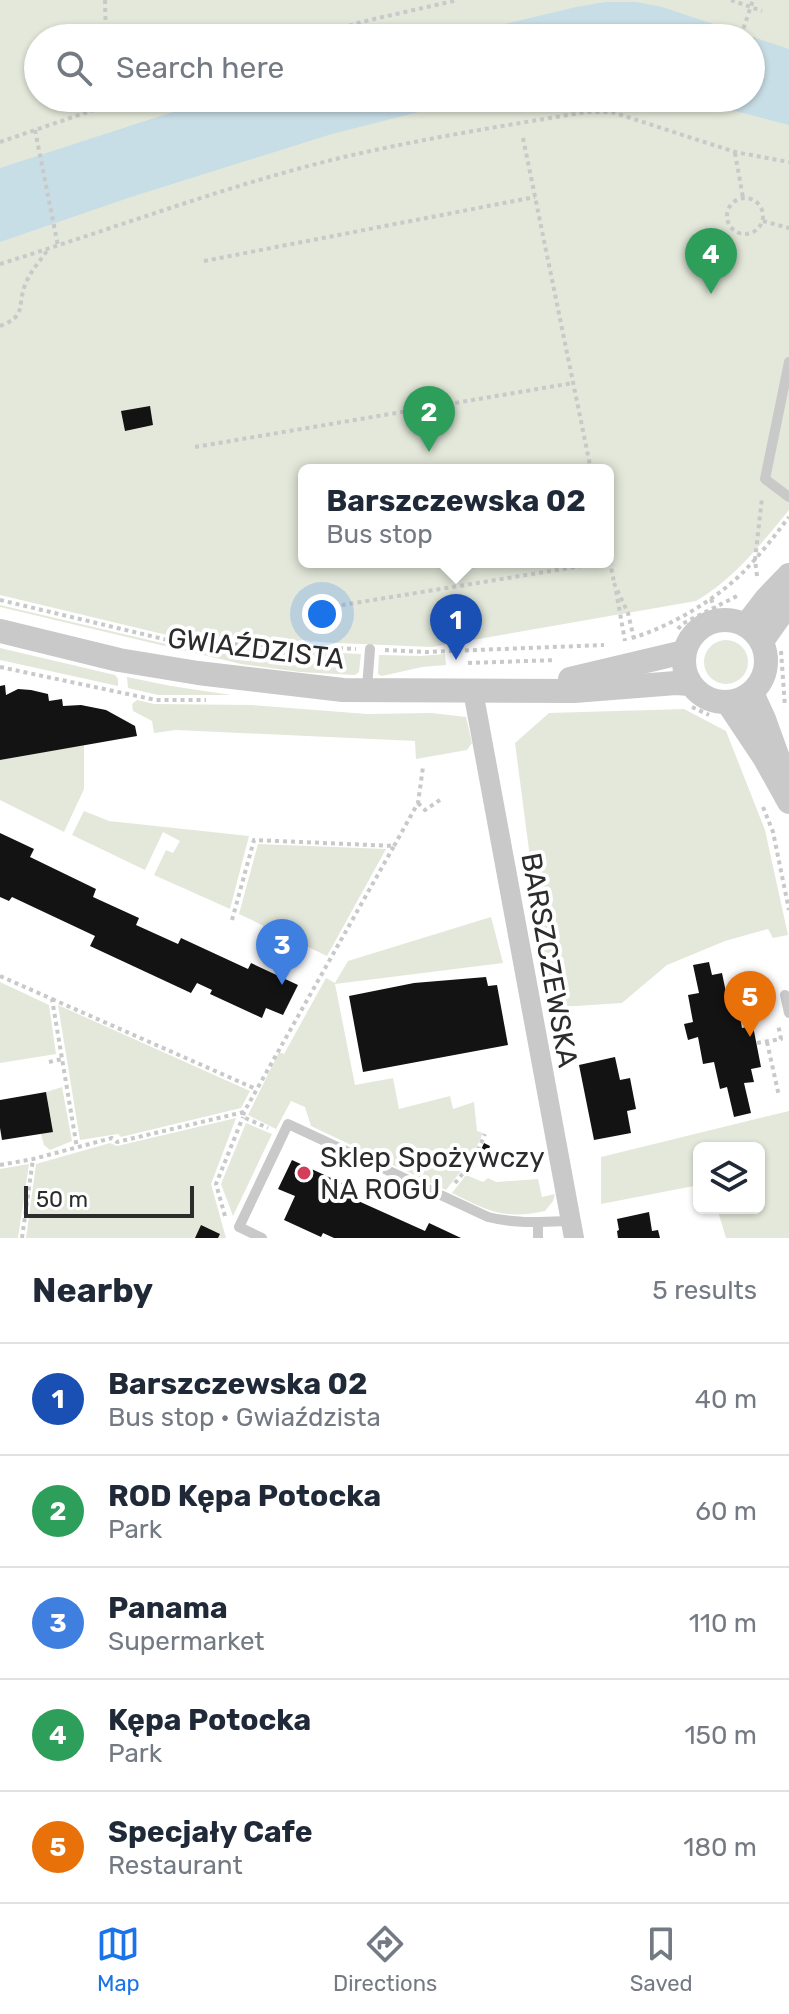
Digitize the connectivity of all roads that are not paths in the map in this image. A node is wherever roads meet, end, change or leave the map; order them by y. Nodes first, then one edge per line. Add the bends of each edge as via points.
1 (789, 362) edge
2 (789, 497) edge
3 (789, 575) edge
4 (789, 603) edge
5 (0, 631) edge
6 (763, 638) junction
7 (679, 643) junction
8 (370, 649) road end
9 (690, 684) junction
10 (367, 690) junction
11 (509, 690) junction
12 (473, 691) junction
13 (752, 693) junction
14 (728, 703) junction
15 (789, 793) edge
16 (789, 802) edge
17 (785, 995) dead end
18 (789, 1013) edge
19 (538, 1222) junction
20 (572, 1230) edge
21 (262, 1238) edge
22 (538, 1238) edge

1 - 2 lane via 765,479
3 - 6 street via 766,599
4 - 6 street
5 - 10 street, GWIAŹDZISTA via 119,660
6 - 7 street via 715,608 710,622
6 - 13 street via 764,678
7 - 9 street
7 - 11 street, GWIAŹDZISTA
8 - 10 lane
9 - 11 street, GWIAŹDZISTA
9 - 14 street via 711,701
10 - 12 street, GWIAŹDZISTA
11 - 12 street, GWIAŹDZISTA
12 - 20 street, BARSZCZEWSKA
13 - 14 street
13 - 15 street
14 - 16 street
17 - 18 lane
19 - 20 lane
19 - 21 lane via 488,1217 288,1124 239,1227
19 - 22 lane

